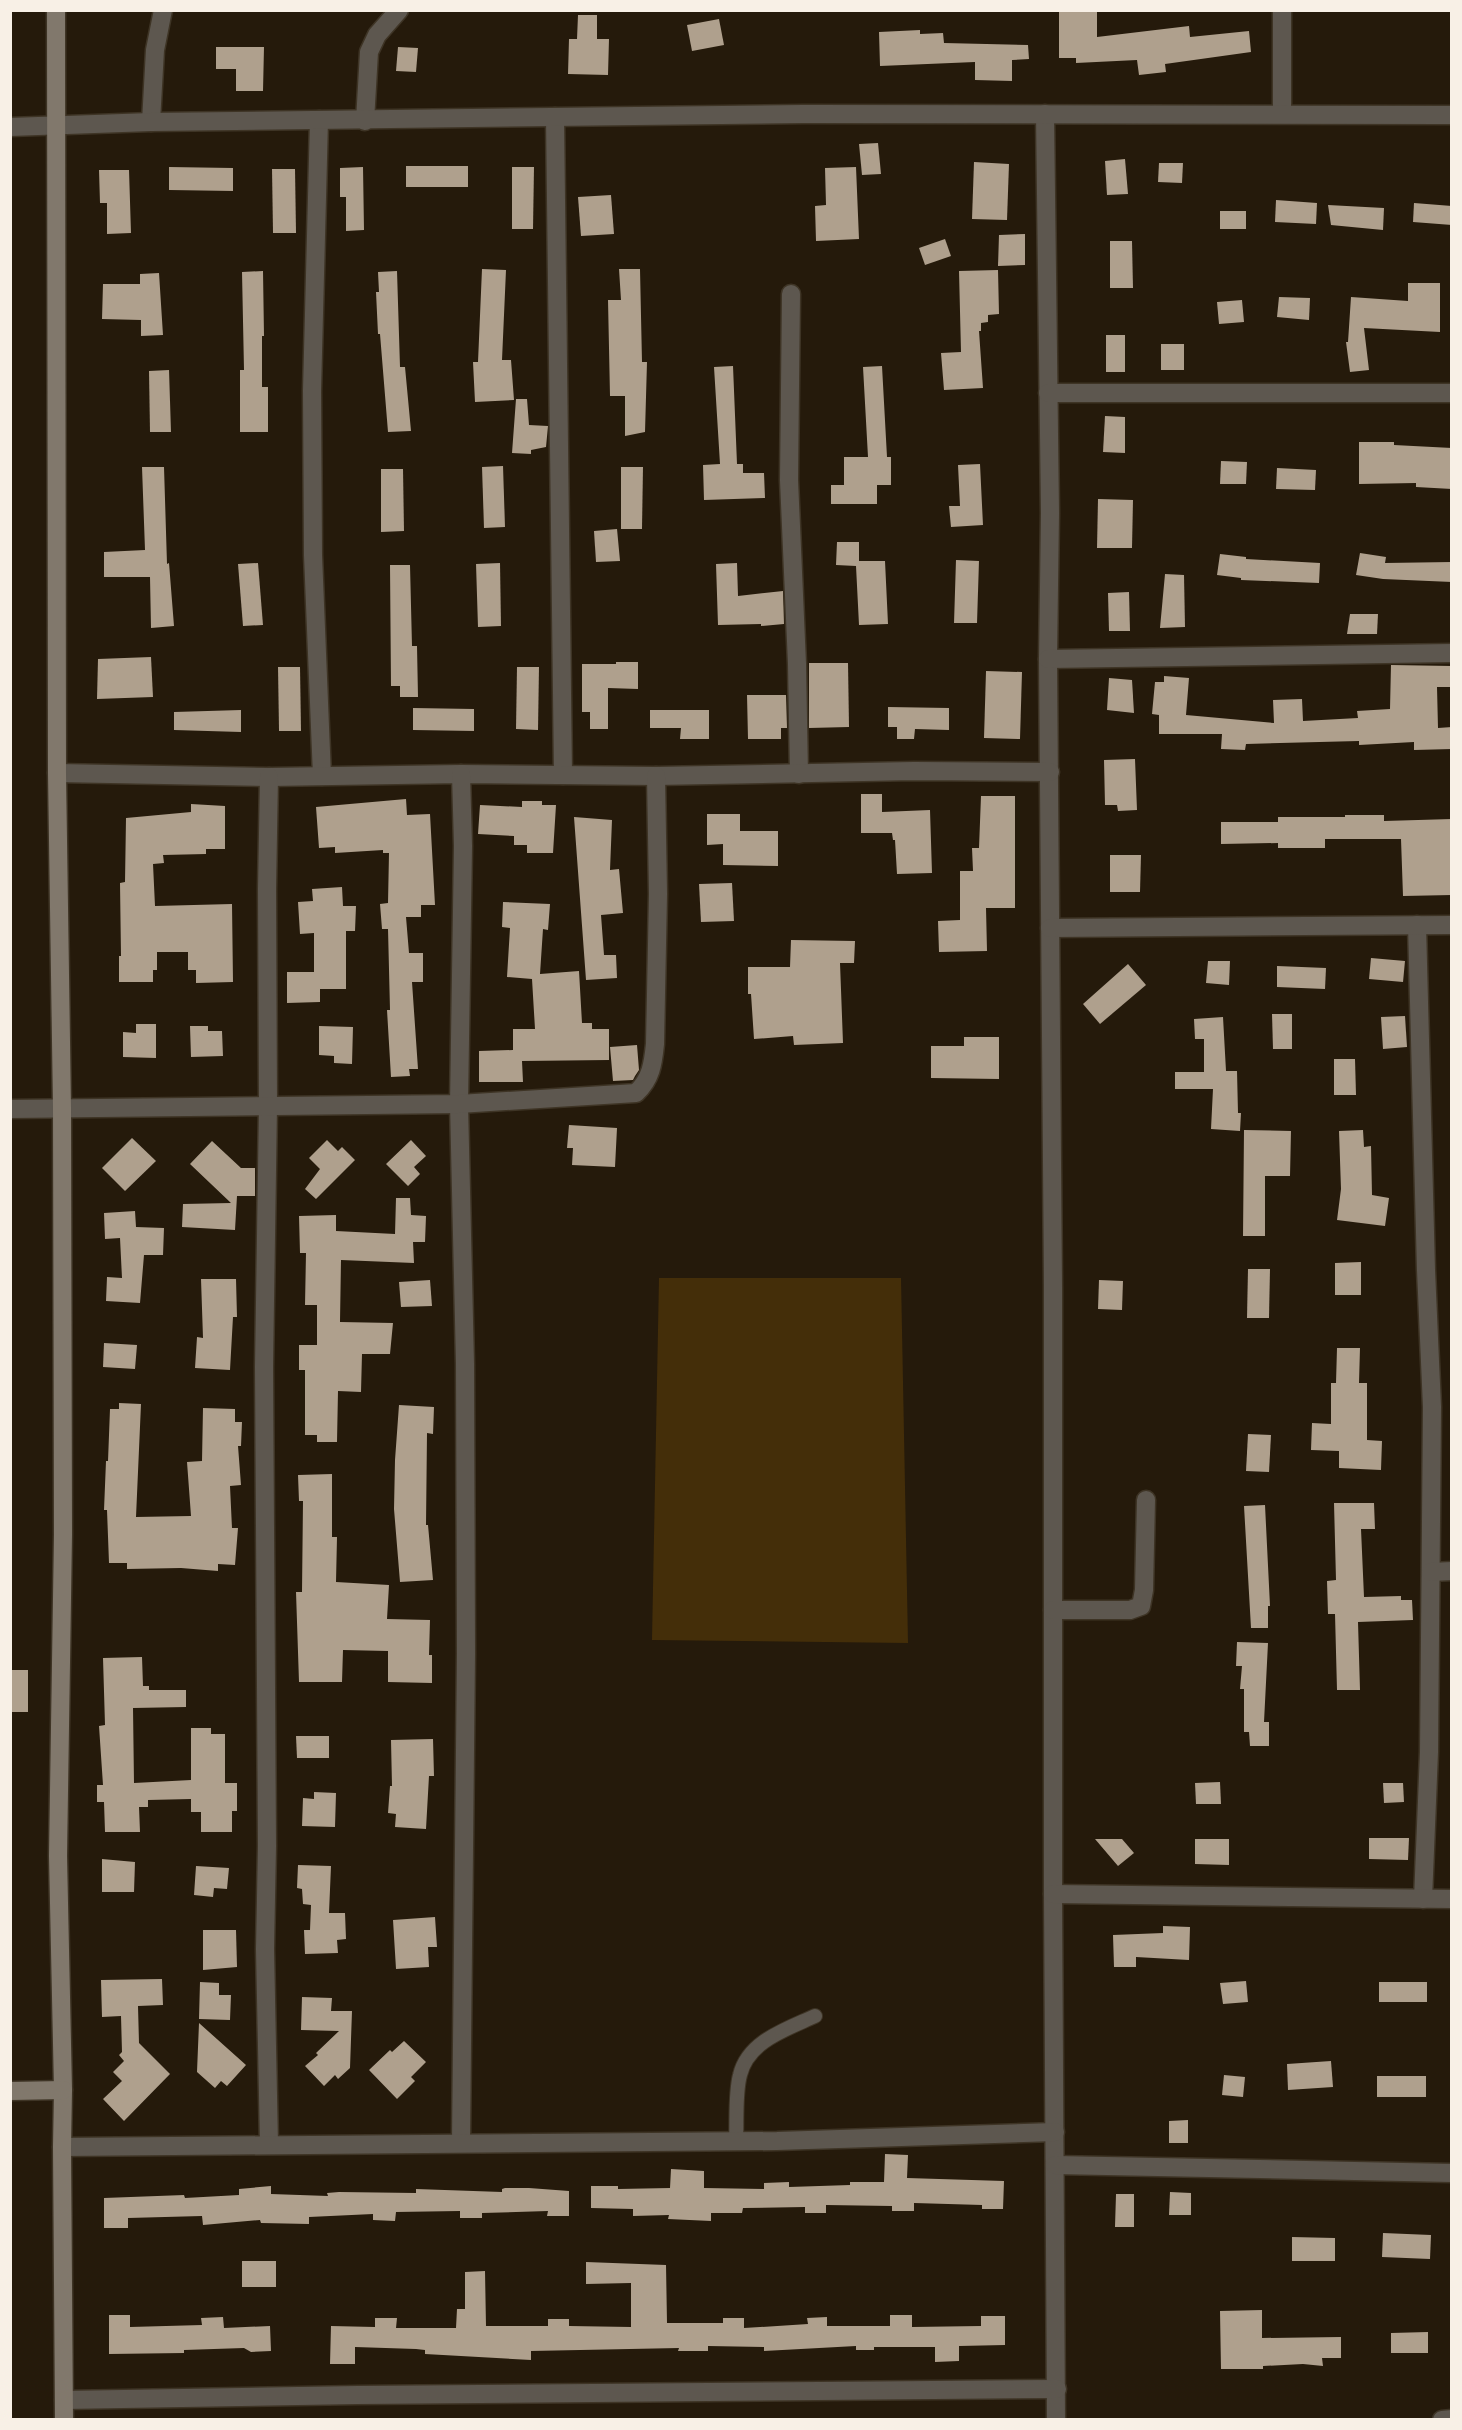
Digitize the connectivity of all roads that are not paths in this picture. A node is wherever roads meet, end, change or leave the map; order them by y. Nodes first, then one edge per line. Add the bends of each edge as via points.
1 (56, 10) edge
2 (163, 10) edge
3 (399, 10) edge
4 (1282, 10) edge
5 (1045, 114) junction
6 (1282, 114) junction
7 (1452, 115) edge
8 (555, 117) junction
9 (319, 120) junction
10 (365, 121) junction
11 (151, 122) junction
12 (58, 126) junction
13 (10, 127) edge
14 (791, 294) dead end
15 (1048, 393) junction
16 (1452, 393) edge
17 (1452, 652) edge
18 (1048, 659) junction
19 (1050, 772) junction
20 (57, 773) junction
21 (461, 774) junction
22 (799, 774) junction
23 (562, 775) junction
24 (322, 776) junction
25 (656, 776) junction
26 (268, 777) junction
27 (1417, 925) junction
28 (1452, 925) edge
29 (1050, 928) junction
30 (459, 1104) junction
31 (268, 1105) junction
32 (62, 1108) junction
33 (10, 1109) edge
34 (1146, 1500) dead end
35 (1431, 1572) junction
36 (1452, 1572) edge
37 (1053, 1610) junction
38 (1053, 1894) junction
39 (1423, 1899) junction
40 (1452, 1899) edge
41 (815, 2016) dead end
42 (63, 2090) junction
43 (10, 2091) edge
44 (1055, 2132) junction
45 (736, 2141) junction
46 (461, 2142) junction
47 (268, 2144) junction
48 (62, 2147) junction
49 (1055, 2165) junction
50 (1452, 2173) edge
51 (1056, 2389) junction
52 (64, 2400) junction
53 (1452, 2419) edge
54 (64, 2420) edge
55 (1056, 2420) edge
56 (1442, 2420) edge

1 - 12 street
2 - 11 street via 155,50
3 - 10 street via 377,35 369,52
4 - 6 street
5 - 6 street
5 - 8 street
5 - 15 street
6 - 7 street
8 - 10 street
8 - 23 street
9 - 10 street
9 - 11 street
9 - 24 street via 313,532
11 - 12 street
12 - 13 street
12 - 20 street
14 - 22 street via 789,480
15 - 16 street
15 - 18 street
17 - 18 street
18 - 19 street
19 - 22 street
19 - 29 street
20 - 26 street
20 - 32 street
21 - 23 street
21 - 24 street
21 - 30 street via 464,846
22 - 25 street
23 - 25 street
24 - 26 street
25 - 30 street via 655,1044 646,1084 636,1094
26 - 31 street
27 - 28 street
27 - 29 street
27 - 35 street via 1432,1407
29 - 37 street
30 - 31 street
30 - 46 street via 466,1619
31 - 32 street
31 - 47 street via 264,1403
32 - 33 street
32 - 42 street via 63,1534 58,1856
34 - 37 street via 1144,1590 1140,1606 1130,1610
35 - 36 street
35 - 39 street
37 - 38 street
38 - 39 street
38 - 44 street
39 - 40 street
41 - 45 lane via 773,2035 744,2065 739,2075
42 - 43 street
42 - 48 street
44 - 45 street
44 - 49 street
45 - 46 street
46 - 47 street
47 - 48 street
48 - 52 street
49 - 50 street
49 - 51 street
51 - 52 street
51 - 55 street
52 - 54 street
53 - 56 street

